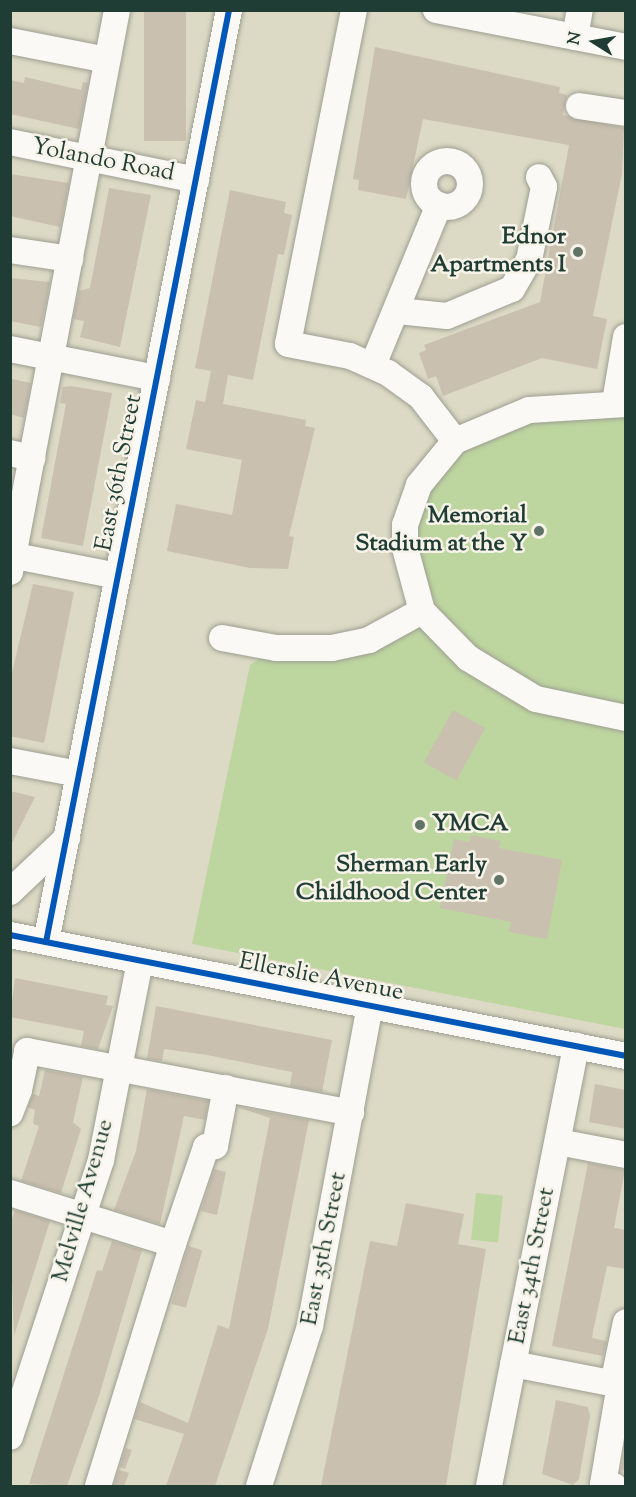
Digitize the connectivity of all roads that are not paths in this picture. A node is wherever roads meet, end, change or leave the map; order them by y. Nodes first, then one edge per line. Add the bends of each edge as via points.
1 (117, 10) edge
2 (229, 10) edge
3 (354, 10) edge
4 (580, 10) edge
5 (446, 11) edge
6 (575, 37) junction
7 (10, 41) edge
8 (626, 47) edge
9 (107, 60) junction
10 (579, 106) dead end
11 (626, 113) edge
12 (10, 142) edge
13 (89, 158) junction
14 (539, 177) dead end
15 (196, 180) junction
16 (439, 206) dead end
17 (10, 250) edge
18 (70, 259) junction
19 (398, 311) junction
20 (626, 337) edge
21 (10, 349) edge
22 (51, 356) junction
23 (373, 365) junction
24 (157, 378) junction
25 (620, 403) edge
26 (455, 441) junction
27 (21, 455) edge
28 (12, 561) edge
29 (118, 576) junction
30 (422, 611) junction
31 (222, 638) dead end
32 (626, 718) edge
33 (10, 761) edge
34 (79, 774) junction
35 (67, 837) junction
36 (10, 892) edge
37 (10, 935) edge
38 (46, 942) junction
39 (140, 961) junction
40 (370, 1006) junction
41 (576, 1046) junction
42 (626, 1056) edge
43 (119, 1067) junction
44 (226, 1088) junction
45 (13, 1096) edge
46 (351, 1113) junction
47 (558, 1142) junction
48 (626, 1155) edge
49 (10, 1193) edge
50 (82, 1216) junction
51 (173, 1244) junction
52 (626, 1322) edge
53 (513, 1364) junction
54 (620, 1385) edge
55 (10, 1437) edge
56 (98, 1486) edge
57 (259, 1486) edge
58 (489, 1486) edge
59 (614, 1486) edge

1 - 9 street
2 - 15 street, East 36th Street
3 - 23 street via 288,344
4 - 6 street
5 - 6 street
6 - 8 street
7 - 9 street
9 - 13 street
10 - 11 street
12 - 13 street, Yolando Road
13 - 15 street, Yolando Road
13 - 18 street
14 - 19 street via 544,187 530,260 512,289 447,316
15 - 24 street, East 36th Street
16 - 19 street
17 - 18 street
18 - 22 street
19 - 23 street
20 - 25 street
21 - 22 street
22 - 24 street
22 - 27 street
23 - 26 street via 421,397
24 - 29 street, East 36th Street
25 - 26 street via 529,410
26 - 30 street via 418,485 405,525 408,571
27 - 28 street
28 - 29 street
29 - 34 street, East 36th Street
30 - 31 street via 369,640 332,648 276,648
30 - 32 street via 449,642 512,687 554,705
33 - 34 street
34 - 35 street, East 36th Street
35 - 36 street
35 - 38 street, East 36th Street
37 - 38 street, Ellerslie Avenue
38 - 39 street, Ellerslie Avenue
39 - 40 street, Ellerslie Avenue
39 - 43 street, Melville Avenue
40 - 41 street, Ellerslie Avenue
40 - 46 street, East 35th Street
41 - 42 street, Ellerslie Avenue
41 - 47 street, East 34th Street
43 - 44 street
43 - 45 street via 27,1051
43 - 50 street, Melville Avenue via 101,1160
44 - 46 street
44 - 51 street via 215,1146 206,1148
46 - 57 street, East 35th Street via 310,1326
47 - 48 street
47 - 53 street, East 34th Street
49 - 50 street
50 - 51 street
50 - 55 street, Melville Avenue
51 - 56 street
52 - 54 street
53 - 54 street
53 - 58 street, East 34th Street
54 - 59 street via 603,1484

